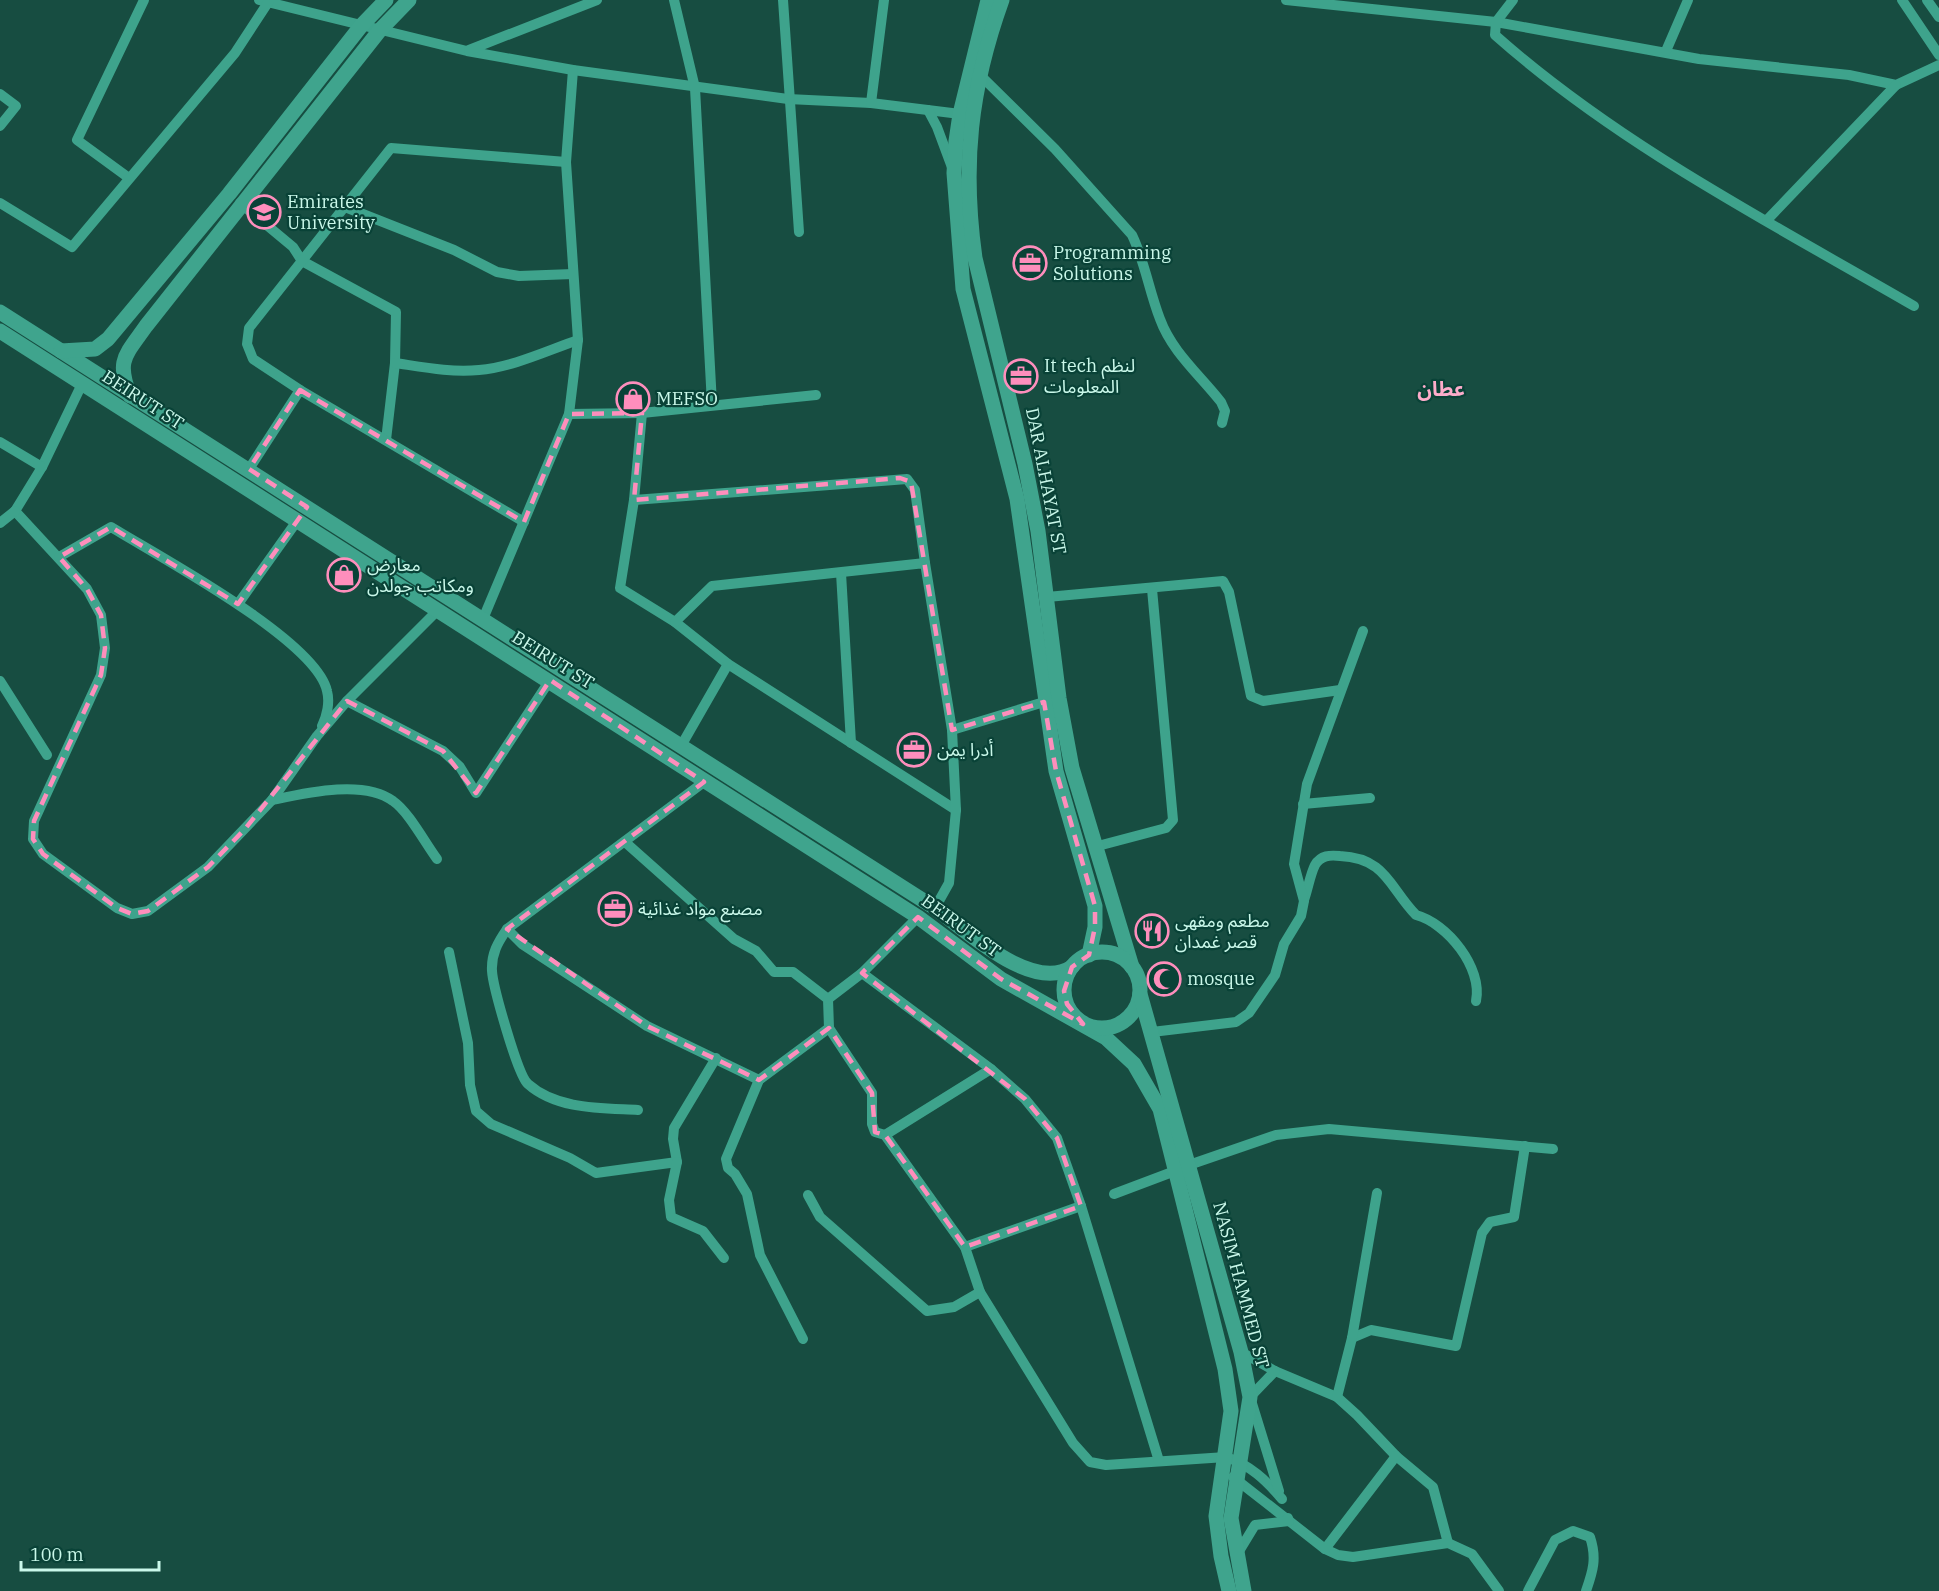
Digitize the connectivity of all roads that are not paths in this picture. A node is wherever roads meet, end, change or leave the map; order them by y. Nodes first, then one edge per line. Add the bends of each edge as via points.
1 (144, 0) edge
2 (263, 0) edge
3 (386, 0) edge
4 (409, 0) edge
5 (597, 0) edge
6 (674, 0) edge
7 (783, 0) edge
8 (884, 0) edge
9 (988, 0) edge
10 (1002, 0) edge
11 (1286, 0) edge
12 (1513, 0) edge
13 (1688, 0) edge
14 (1902, 0) edge
15 (1928, 0) edge
16 (1939, 17) edge
17 (1496, 22) junction
18 (361, 26) junction
19 (380, 30) junction
20 (467, 51) junction
21 (1666, 51) junction
22 (1939, 56) edge
23 (1939, 65) edge
24 (573, 70) junction
25 (981, 76) junction
26 (1896, 85) junction
27 (695, 88) junction
28 (0, 94) edge
29 (788, 99) junction
30 (871, 103) junction
31 (928, 110) junction
32 (960, 114) junction
33 (0, 126) edge
34 (566, 162) junction
35 (954, 173) junction
36 (129, 178) junction
37 (235, 199) junction
38 (0, 202) edge
39 (345, 207) junction
40 (1767, 220) junction
41 (799, 232) dead end
42 (302, 261) junction
43 (573, 274) junction
44 (1914, 306) dead end
45 (0, 312) edge
46 (0, 332) edge
47 (578, 340) junction
48 (95, 349) junction
49 (61, 351) junction
50 (395, 363) junction
51 (121, 368) junction
52 (82, 384) junction
53 (300, 390) junction
54 (816, 395) dead end
55 (130, 396) junction
56 (712, 404) junction
57 (642, 413) junction
58 (569, 414) junction
59 (1222, 423) dead end
60 (386, 440) junction
61 (0, 441) edge
62 (42, 467) junction
63 (249, 469) junction
64 (634, 500) junction
65 (15, 511) junction
66 (297, 521) junction
67 (524, 522) junction
68 (0, 523) edge
69 (59, 558) junction
70 (925, 563) junction
71 (383, 566) junction
72 (841, 573) junction
73 (1152, 589) junction
74 (1047, 597) junction
75 (238, 604) junction
76 (437, 611) junction
77 (483, 620) junction
78 (675, 621) junction
79 (1363, 632) dead end
80 (728, 664) junction
81 (550, 680) junction
82 (0, 681) edge
83 (1340, 690) junction
84 (1052, 700) junction
85 (347, 701) junction
86 (952, 730) junction
87 (317, 736) junction
88 (851, 743) junction
89 (681, 746) junction
90 (47, 755) dead end
91 (704, 782) junction
92 (723, 784) junction
93 (1370, 798) dead end
94 (272, 800) junction
95 (1303, 804) junction
96 (956, 810) junction
97 (625, 842) junction
98 (1094, 847) junction
99 (437, 859) dead end
100 (1304, 901) junction
101 (935, 908) junction
102 (918, 917) junction
103 (507, 929) junction
104 (449, 952) dead end
105 (1089, 955) junction
106 (1072, 967) junction
107 (1132, 967) junction
108 (862, 973) junction
109 (1140, 994) junction
110 (828, 999) junction
111 (1476, 1001) dead end
112 (1083, 1024) junction
113 (829, 1028) junction
114 (1152, 1032) junction
115 (716, 1058) junction
116 (991, 1069) junction
117 (759, 1080) junction
118 (638, 1110) dead end
119 (885, 1135) junction
120 (1525, 1146) junction
121 (1553, 1149) dead end
122 (677, 1162) junction
123 (1182, 1168) junction
124 (1377, 1193) dead end
125 (1114, 1194) dead end
126 (808, 1195) dead end
127 (1081, 1206) junction
128 (965, 1247) junction
129 (724, 1258) dead end
130 (980, 1292) junction
131 (1352, 1338) junction
132 (803, 1339) dead end
133 (1241, 1352) junction
134 (1275, 1371) junction
135 (1250, 1397) junction
136 (1337, 1397) junction
137 (1396, 1456) junction
138 (1159, 1461) junction
139 (1230, 1463) junction
140 (1239, 1481) junction
141 (1282, 1499) junction
142 (1289, 1521) junction
143 (1448, 1543) junction
144 (1325, 1549) junction
145 (1236, 1557) junction
146 (1229, 1591) edge
147 (1244, 1591) edge
148 (1499, 1591) edge
149 (1528, 1591) edge
150 (1586, 1591) edge

1 - 36 street via 77,140
2 - 18 street
2 - 36 street via 235,53
3 - 18 main road
4 - 19 main road
5 - 20 street
6 - 27 street
7 - 29 street
8 - 30 street
9 - 32 main road, DAR ALHAYAT ST
10 - 25 main road, DAR ALHAYAT ST
11 - 17 street
12 - 17 street
13 - 21 street
14 - 22 street
15 - 16 street
17 - 21 street
17 - 40 street via 1495,34 1529,65 1650,150
18 - 19 street
18 - 37 main road
19 - 20 street
19 - 37 main road
20 - 24 street
21 - 26 street via 1699,59 1849,75
23 - 26 street
24 - 27 street
24 - 34 street
25 - 59 street via 1055,149 1132,235 1160,321 1180,356 1221,402 1225,411
25 - 74 main road, DAR ALHAYAT ST via 968,144 970,224 1025,464
26 - 40 street
27 - 29 street
27 - 56 street
28 - 33 street via 16,106
29 - 30 street
29 - 41 street
30 - 31 street
31 - 32 street
31 - 35 street
32 - 35 main road, DAR ALHAYAT ST
34 - 39 street via 391,148
34 - 43 street
35 - 84 main road, DAR ALHAYAT ST via 963,290 1017,499
36 - 38 street via 72,247
37 - 42 street via 292,247
37 - 48 main road
37 - 51 main road via 126,355
39 - 42 street
39 - 43 street via 454,250 496,272 519,276
40 - 44 street
42 - 50 street via 396,312
42 - 53 street via 249,328 247,344 253,359
43 - 47 street
45 - 49 main road, BEIRUT ST
46 - 52 main road, BEIRUT ST
47 - 50 street via 479,370
47 - 58 street
48 - 49 main road
48 - 51 main road via 95,360 103,368
49 - 55 main road, BEIRUT ST
50 - 60 street
51 - 55 main road
52 - 62 street
52 - 66 main road, BEIRUT ST
53 - 60 street
53 - 63 street
54 - 56 street
55 - 63 main road, BEIRUT ST
56 - 57 street
57 - 58 street
57 - 64 street
58 - 67 street
60 - 67 street
61 - 62 street
62 - 65 street
63 - 71 main road, BEIRUT ST
64 - 70 street via 907,479 915,490
64 - 78 street via 620,588
65 - 68 street
65 - 69 street
66 - 71 main road, BEIRUT ST
66 - 75 street
67 - 77 street
69 - 75 street via 111,527
69 - 94 street via 87,590 101,615 105,648 101,675 34,821 33,838 43,854 117,908 132,914 148,911 208,867
70 - 72 street
70 - 86 street
71 - 76 main road, BEIRUT ST
71 - 77 main road, BEIRUT ST
72 - 78 street via 712,586
72 - 88 street
73 - 74 street
73 - 83 street via 1223,581 1230,591 1251,696 1256,700
73 - 98 street via 1173,820 1166,828
74 - 84 main road, DAR ALHAYAT ST
75 - 87 street via 295,645 322,680 328,704
76 - 81 main road, BEIRUT ST
76 - 85 street
77 - 89 main road, BEIRUT ST
78 - 80 street
79 - 83 street
80 - 88 street
80 - 89 street
81 - 85 street via 476,793 460,767 443,751
81 - 91 main road, BEIRUT ST
82 - 90 street
83 - 95 street
84 - 86 street
84 - 98 main road, DAR ALHAYAT ST
84 - 105 main road, DAR ALHAYAT ST via 1056,771 1095,906
85 - 87 street
86 - 96 street
87 - 94 street
88 - 96 street
89 - 92 main road, BEIRUT ST
91 - 92 main road, BEIRUT ST
91 - 97 street
92 - 101 main road, BEIRUT ST
92 - 102 main road, BEIRUT ST
93 - 95 street
94 - 99 street via 333,789 380,794 395,802
95 - 100 street via 1294,864
96 - 101 street via 949,883
97 - 103 street
97 - 110 street via 734,939 756,951 774,972 793,972
98 - 107 main road, DAR ALHAYAT ST
100 - 111 street via 1321,858 1330,855 1364,859 1396,886 1416,915 1443,927 1476,975
100 - 114 street via 1275,975 1249,1013 1236,1022
101 - 106 main road, BEIRUT ST via 1014,964 1030,971 1064,972
102 - 108 street
102 - 112 main road, BEIRUT ST via 1001,979
103 - 115 street via 522,944 638,1020
103 - 118 street via 496,944 492,971 526,1083 549,1096 585,1107
104 - 122 street via 468,1043 476,1111 490,1124 596,1173
105 - 106 main road
105 - 107 main road via 1112,953
106 - 112 main road via 1064,991 1067,1004
107 - 109 main road
108 - 110 street
108 - 116 street
109 - 112 main road via 1137,1006 1119,1023 1108,1027
109 - 114 main road, NASIM HAMMED ST
110 - 113 street
112 - 123 main road, NASIM HAMMED ST via 1106,1038 1134,1064 1160,1109
113 - 117 street
113 - 119 street via 872,1094 872,1124 875,1132
114 - 123 main road, NASIM HAMMED ST
115 - 117 street
115 - 122 street via 674,1128
116 - 119 street
116 - 127 street via 1025,1099 1057,1138
117 - 132 street via 726,1159 747,1194 760,1255
119 - 128 street
120 - 121 street
120 - 123 street via 1329,1129 1276,1136
120 - 131 street via 1514,1217 1490,1222 1482,1233 1456,1346 1371,1330
122 - 129 street via 669,1200 671,1217 703,1231
123 - 125 street
123 - 133 main road, NASIM HAMMED ST
123 - 139 main road, NASIM HAMMED ST via 1226,1369 1231,1411
124 - 131 street
126 - 130 street via 820,1217 927,1311 954,1307
127 - 128 street
127 - 138 street
128 - 130 street
130 - 138 street via 1073,1443 1090,1462 1106,1465
131 - 136 street
133 - 134 street
133 - 135 main road, NASIM HAMMED ST
134 - 135 street
134 - 136 street
135 - 139 main road, NASIM HAMMED ST
135 - 141 street
136 - 137 street
137 - 143 street via 1433,1487
137 - 144 street
138 - 139 street
139 - 140 main road, NASIM HAMMED ST
139 - 141 street via 1266,1480
139 - 146 main road, NASIM HAMMED ST via 1216,1516
140 - 142 street
140 - 145 main road, NASIM HAMMED ST via 1231,1518
141 - 142 street
142 - 144 street
142 - 145 street via 1255,1525
143 - 144 street via 1353,1557
143 - 148 street via 1472,1554
145 - 147 main road, NASIM HAMMED ST
149 - 150 street via 1555,1540 1573,1531 1590,1537 1595,1551 1595,1567

